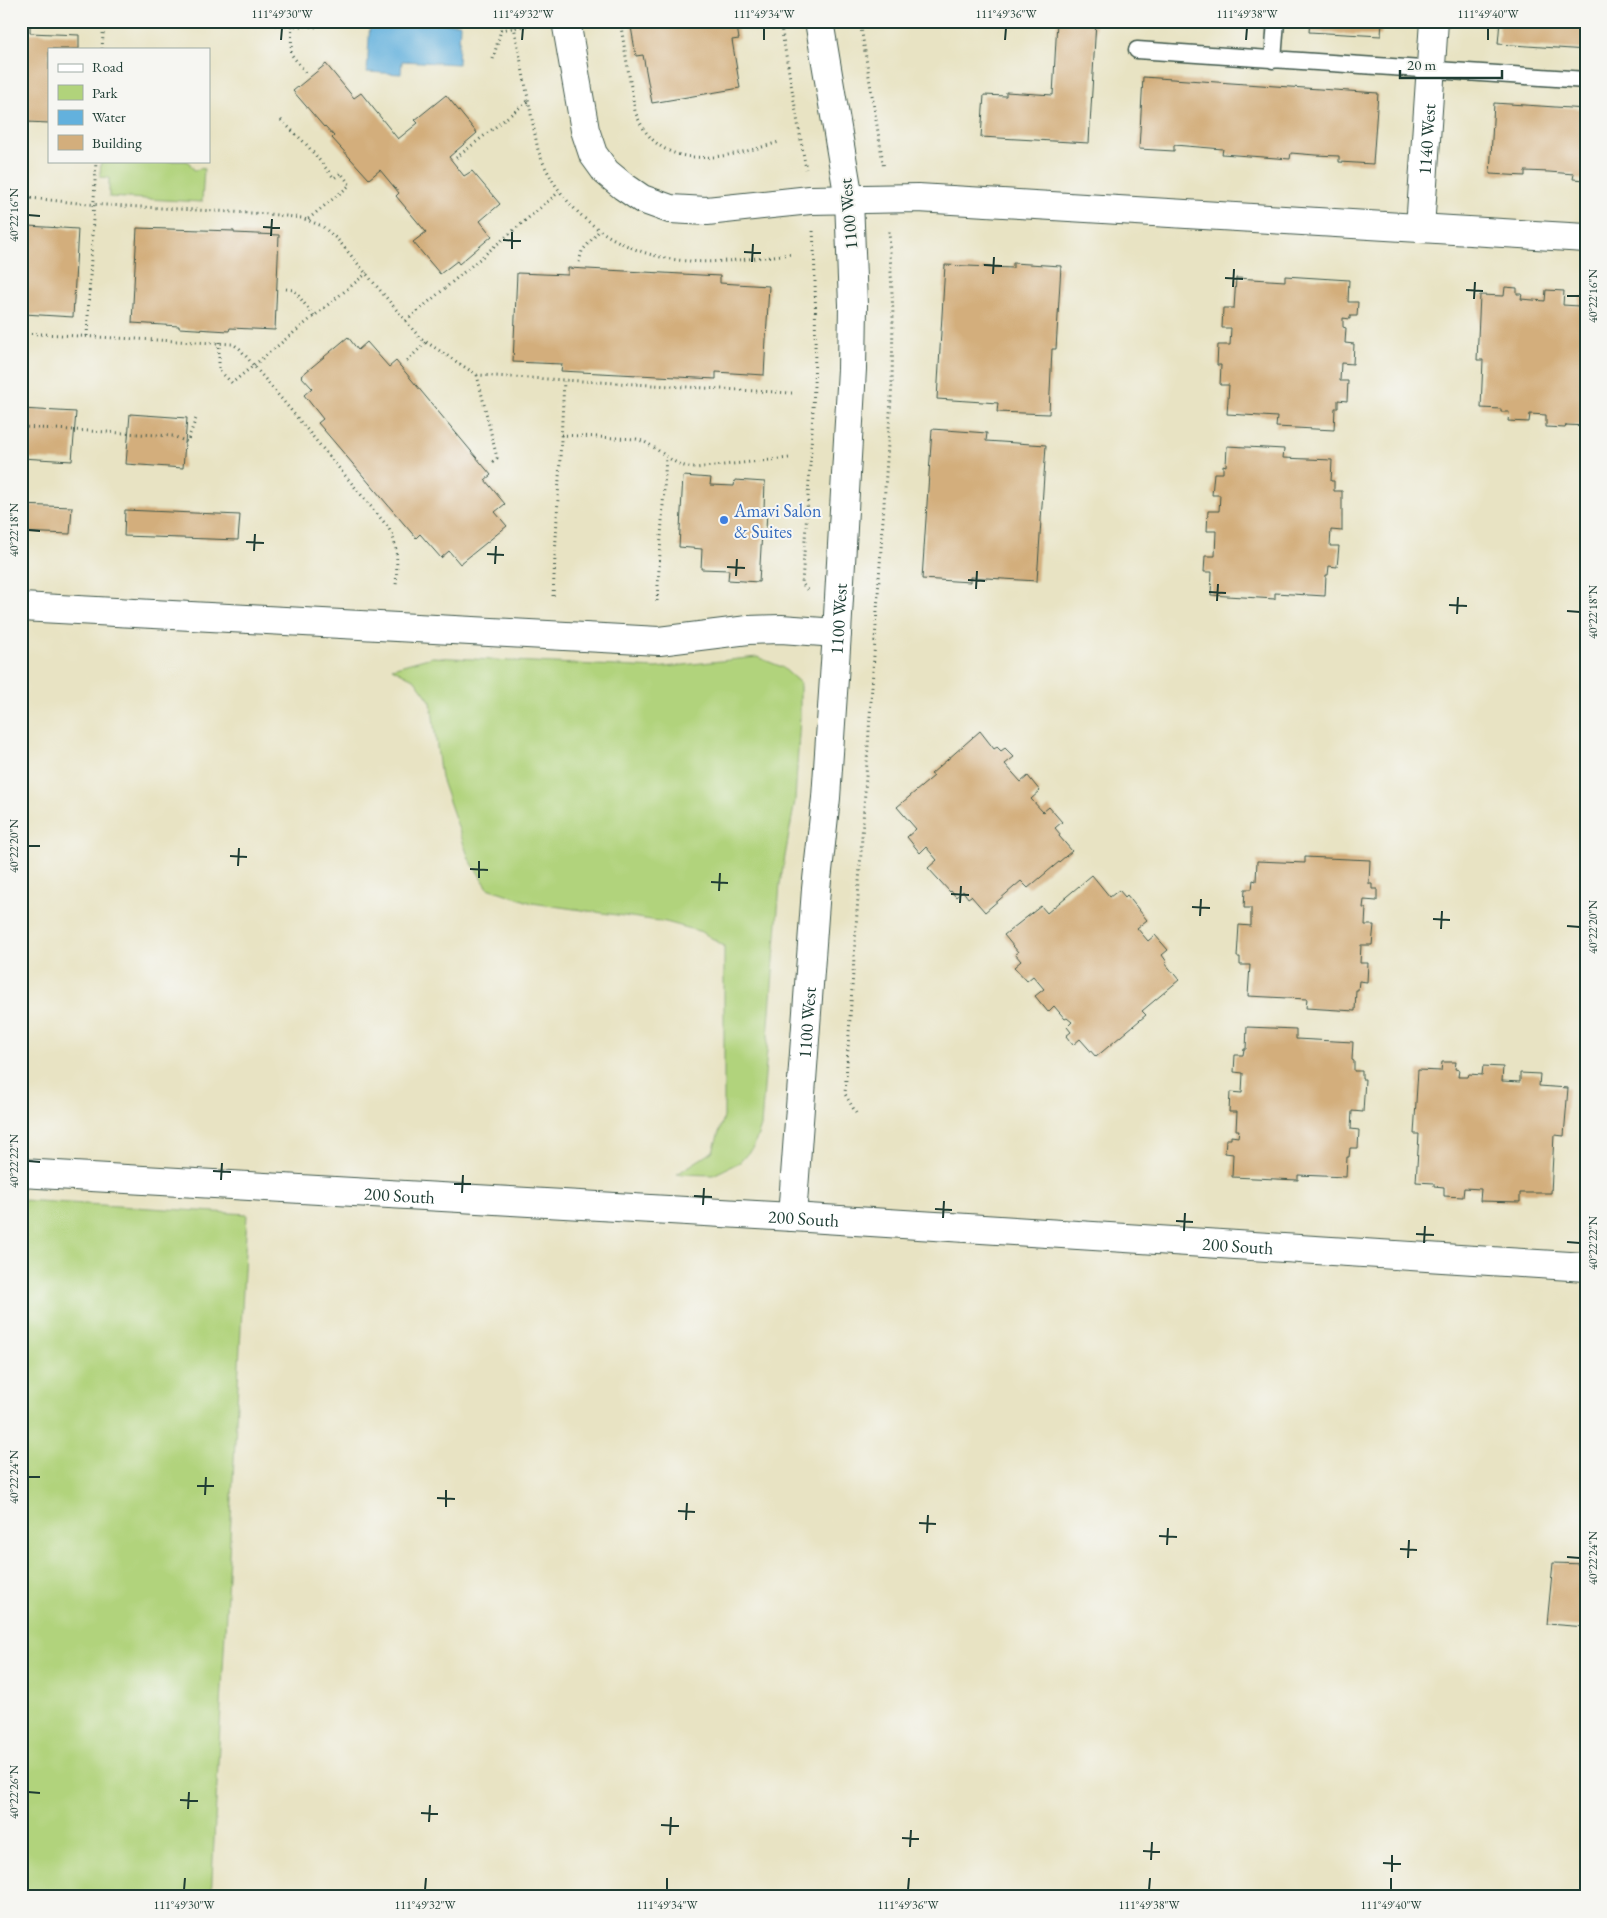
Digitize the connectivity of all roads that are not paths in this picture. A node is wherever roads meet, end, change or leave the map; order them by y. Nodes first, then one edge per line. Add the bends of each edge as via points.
1 (818, 21) edge
2 (1276, 21) edge
3 (1434, 21) edge
4 (555, 22) edge
5 (1137, 50) dead end
6 (1273, 60) junction
7 (1430, 70) junction
8 (1586, 80) edge
9 (849, 199) junction
10 (1420, 228) junction
11 (1586, 238) edge
12 (21, 607) edge
13 (837, 633) junction
14 (21, 1173) edge
15 (792, 1217) junction
16 (1586, 1267) edge

1 - 9 street, 1100 West
2 - 6 lane
3 - 7 street, 1140 West
4 - 9 street via 593,154 606,172 642,199 670,209 707,211
5 - 6 lane
6 - 7 lane
7 - 8 lane
7 - 10 street, 1140 West
9 - 10 street via 918,198
9 - 13 street, 1100 West via 852,360
10 - 11 street
12 - 13 street via 659,641 748,630
13 - 15 street, 1100 West
14 - 15 street, 200 South
15 - 16 street, 200 South

